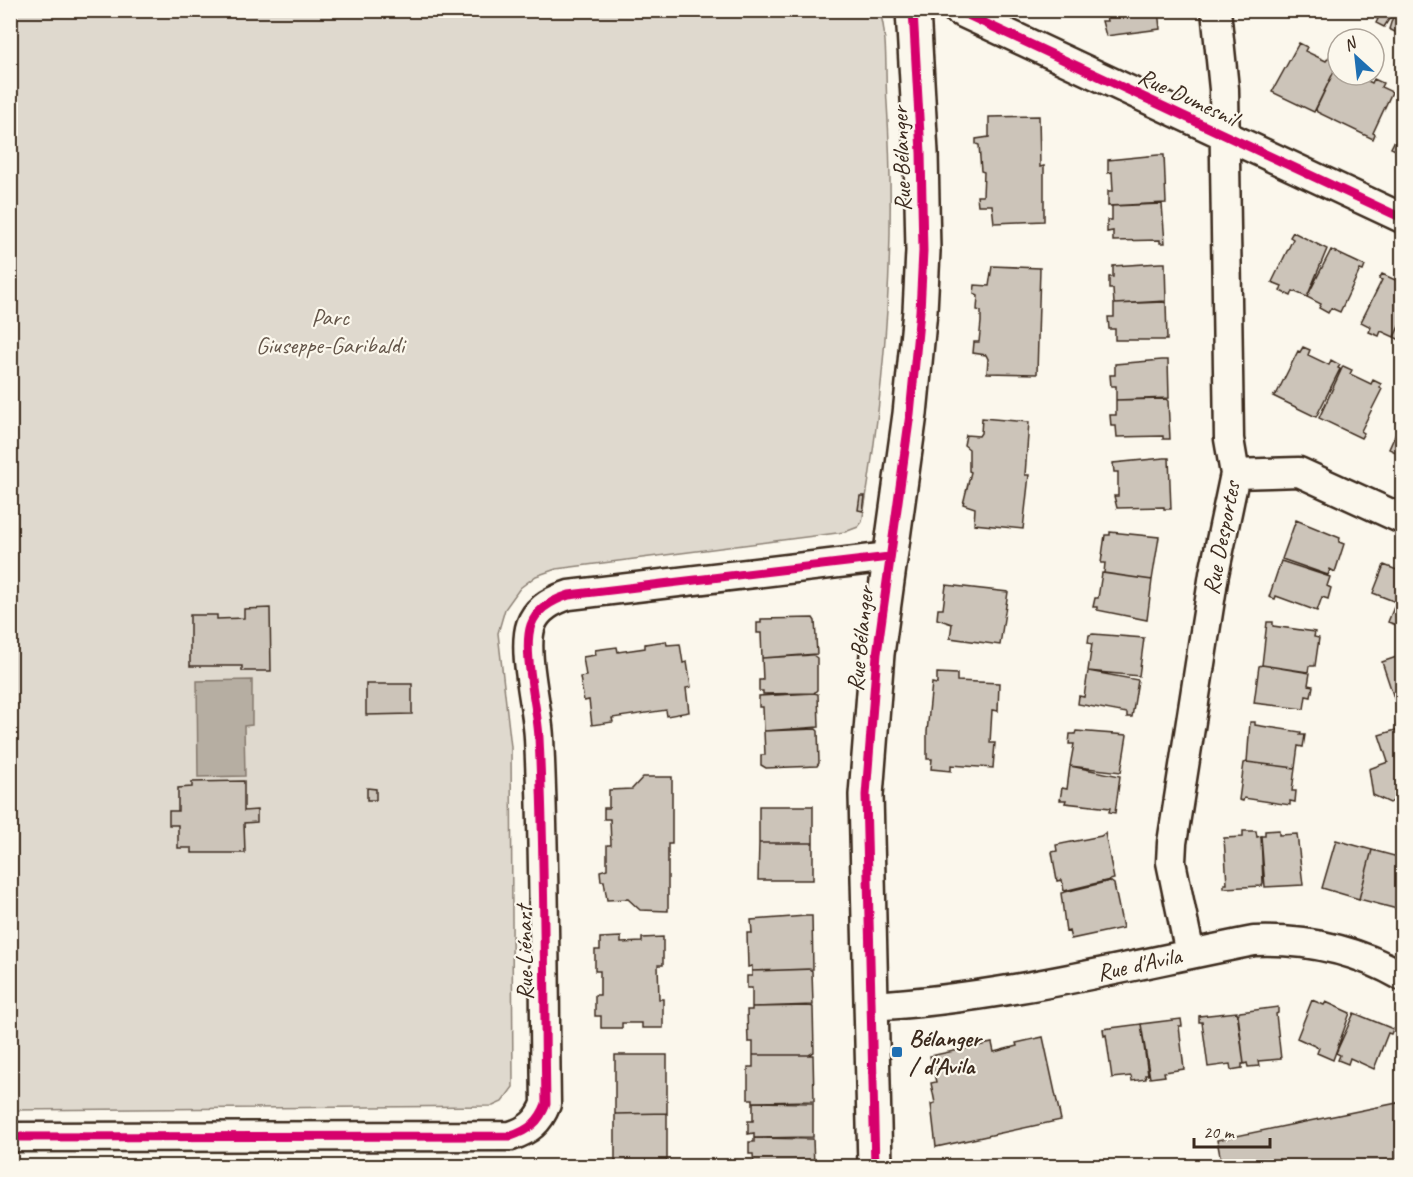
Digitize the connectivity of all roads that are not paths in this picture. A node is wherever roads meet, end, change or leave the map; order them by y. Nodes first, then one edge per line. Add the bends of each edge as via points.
1 (913, 10) edge
2 (957, 10) edge
3 (1216, 10) edge
4 (1225, 136) junction
5 (1402, 218) edge
6 (1235, 474) junction
7 (1402, 519) edge
8 (889, 557) junction
9 (1190, 954) junction
10 (1402, 976) edge
11 (870, 1006) junction
12 (10, 1137) edge
13 (875, 1167) edge

1 - 8 street, Rue Bélanger via 923,251 910,414
2 - 4 street, Rue Dumesnil
3 - 4 street, Rue Desportes
4 - 5 street, Rue Dumesnil
4 - 6 street, Rue Desportes via 1229,438
6 - 7 street via 1299,472
6 - 9 street, Rue Desportes via 1214,574 1172,843 1171,862
8 - 11 street, Rue Bélanger via 866,795
8 - 12 street, Rue Liénart via 568,595 552,601 531,624 529,641 539,737 546,1104 541,1116 523,1132 511,1136
9 - 10 street, Rue d'Avila via 1254,941 1307,942 1362,958
9 - 11 street, Rue d'Avila via 1030,987
11 - 13 street, Rue Bélanger

